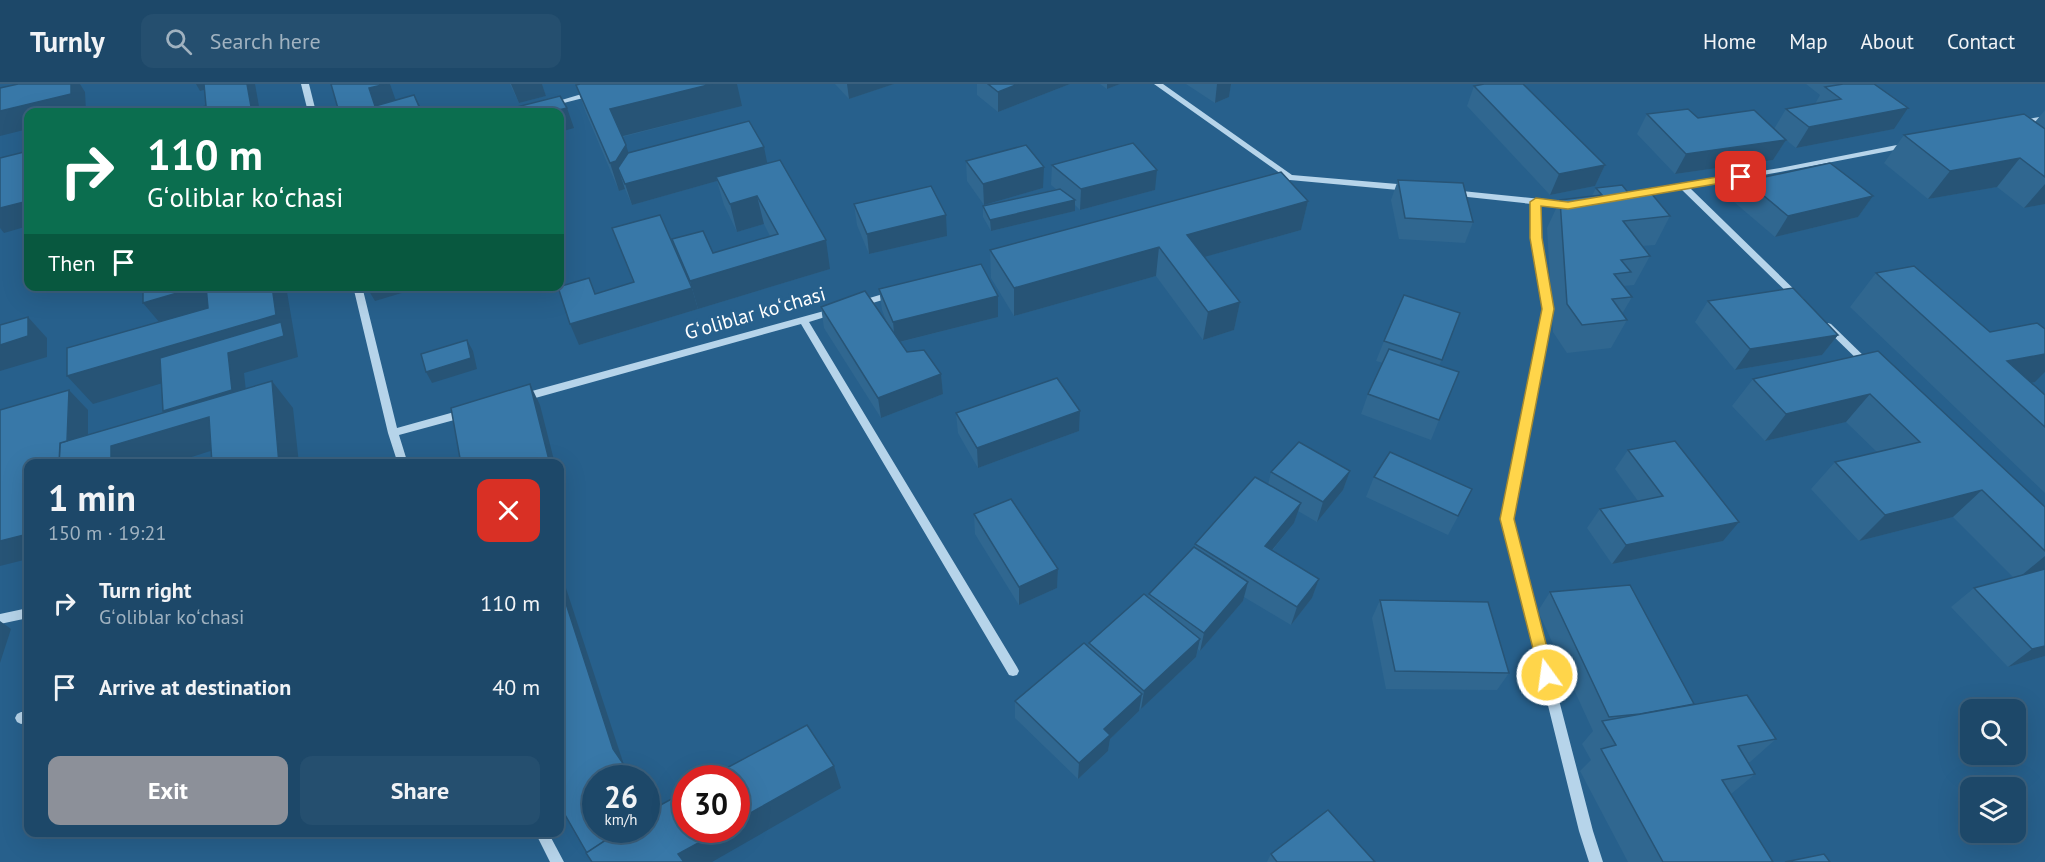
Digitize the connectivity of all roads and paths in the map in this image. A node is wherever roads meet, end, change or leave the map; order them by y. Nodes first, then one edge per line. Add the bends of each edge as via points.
1 (305, 84) edge
2 (1158, 84) edge
3 (603, 90) edge
4 (546, 106) edge
5 (311, 108) edge
6 (2045, 118) edge
7 (2010, 125) edge
8 (1918, 143) edge
9 (1290, 177) junction
10 (1267, 184) edge
11 (1683, 186) junction
12 (1418, 189) edge
13 (1441, 192) edge
14 (1603, 200) edge
15 (1536, 202) junction
16 (1580, 203) edge
17 (905, 290) edge
18 (358, 291) edge
19 (1803, 303) edge
20 (804, 320) junction
21 (1821, 320) edge
22 (1872, 370) edge
23 (507, 402) edge
24 (473, 411) edge
25 (393, 433) junction
26 (401, 459) edge
27 (24, 614) edge
28 (0, 619) edge
29 (1013, 671) dead end
30 (544, 837) edge
31 (557, 862) edge
32 (1596, 862) edge

1 - 5 street
2 - 9 street
3 - 4 street
6 - 7 street
8 - 11 street
9 - 10 street
9 - 12 street
11 - 14 street
11 - 19 street
13 - 15 street
15 - 16 street
15 - 32 street via 1536,238 1548,309 1507,519
17 - 20 street, Gʻoliblar koʻchasi
18 - 25 street
20 - 23 street, Gʻoliblar koʻchasi
20 - 29 street
21 - 22 street
24 - 25 street
25 - 26 street
27 - 28 street
30 - 31 street

